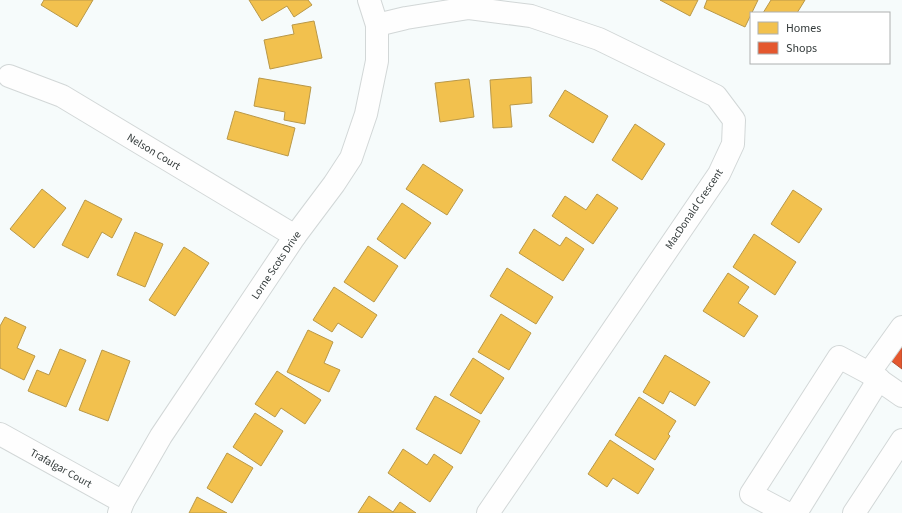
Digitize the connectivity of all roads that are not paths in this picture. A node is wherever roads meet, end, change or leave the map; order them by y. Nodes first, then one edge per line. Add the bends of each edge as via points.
1 (369, 0) edge
2 (377, 25) junction
3 (8, 76) dead end
4 (296, 236) junction
5 (902, 327) edge
6 (874, 376) junction
7 (902, 396) edge
8 (0, 434) edge
9 (902, 440) edge
10 (121, 507) edge
11 (488, 513) edge
12 (787, 513) edge
13 (796, 513) edge
14 (854, 513) edge

1 - 2 street, Lorne Scots Drive
2 - 4 street, Lorne Scots Drive via 377,61 366,114 356,145 351,158 334,184
2 - 11 street, MacDonald Crescent via 469,8 531,16 599,39 716,96 734,120 733,144 719,174
3 - 4 street, Nelson Court via 62,96
4 - 10 street, Lorne Scots Drive via 161,436
5 - 6 street
6 - 7 street
6 - 12 street via 839,357 751,494
6 - 13 street
8 - 10 street, Trafalgar Court
9 - 14 street

